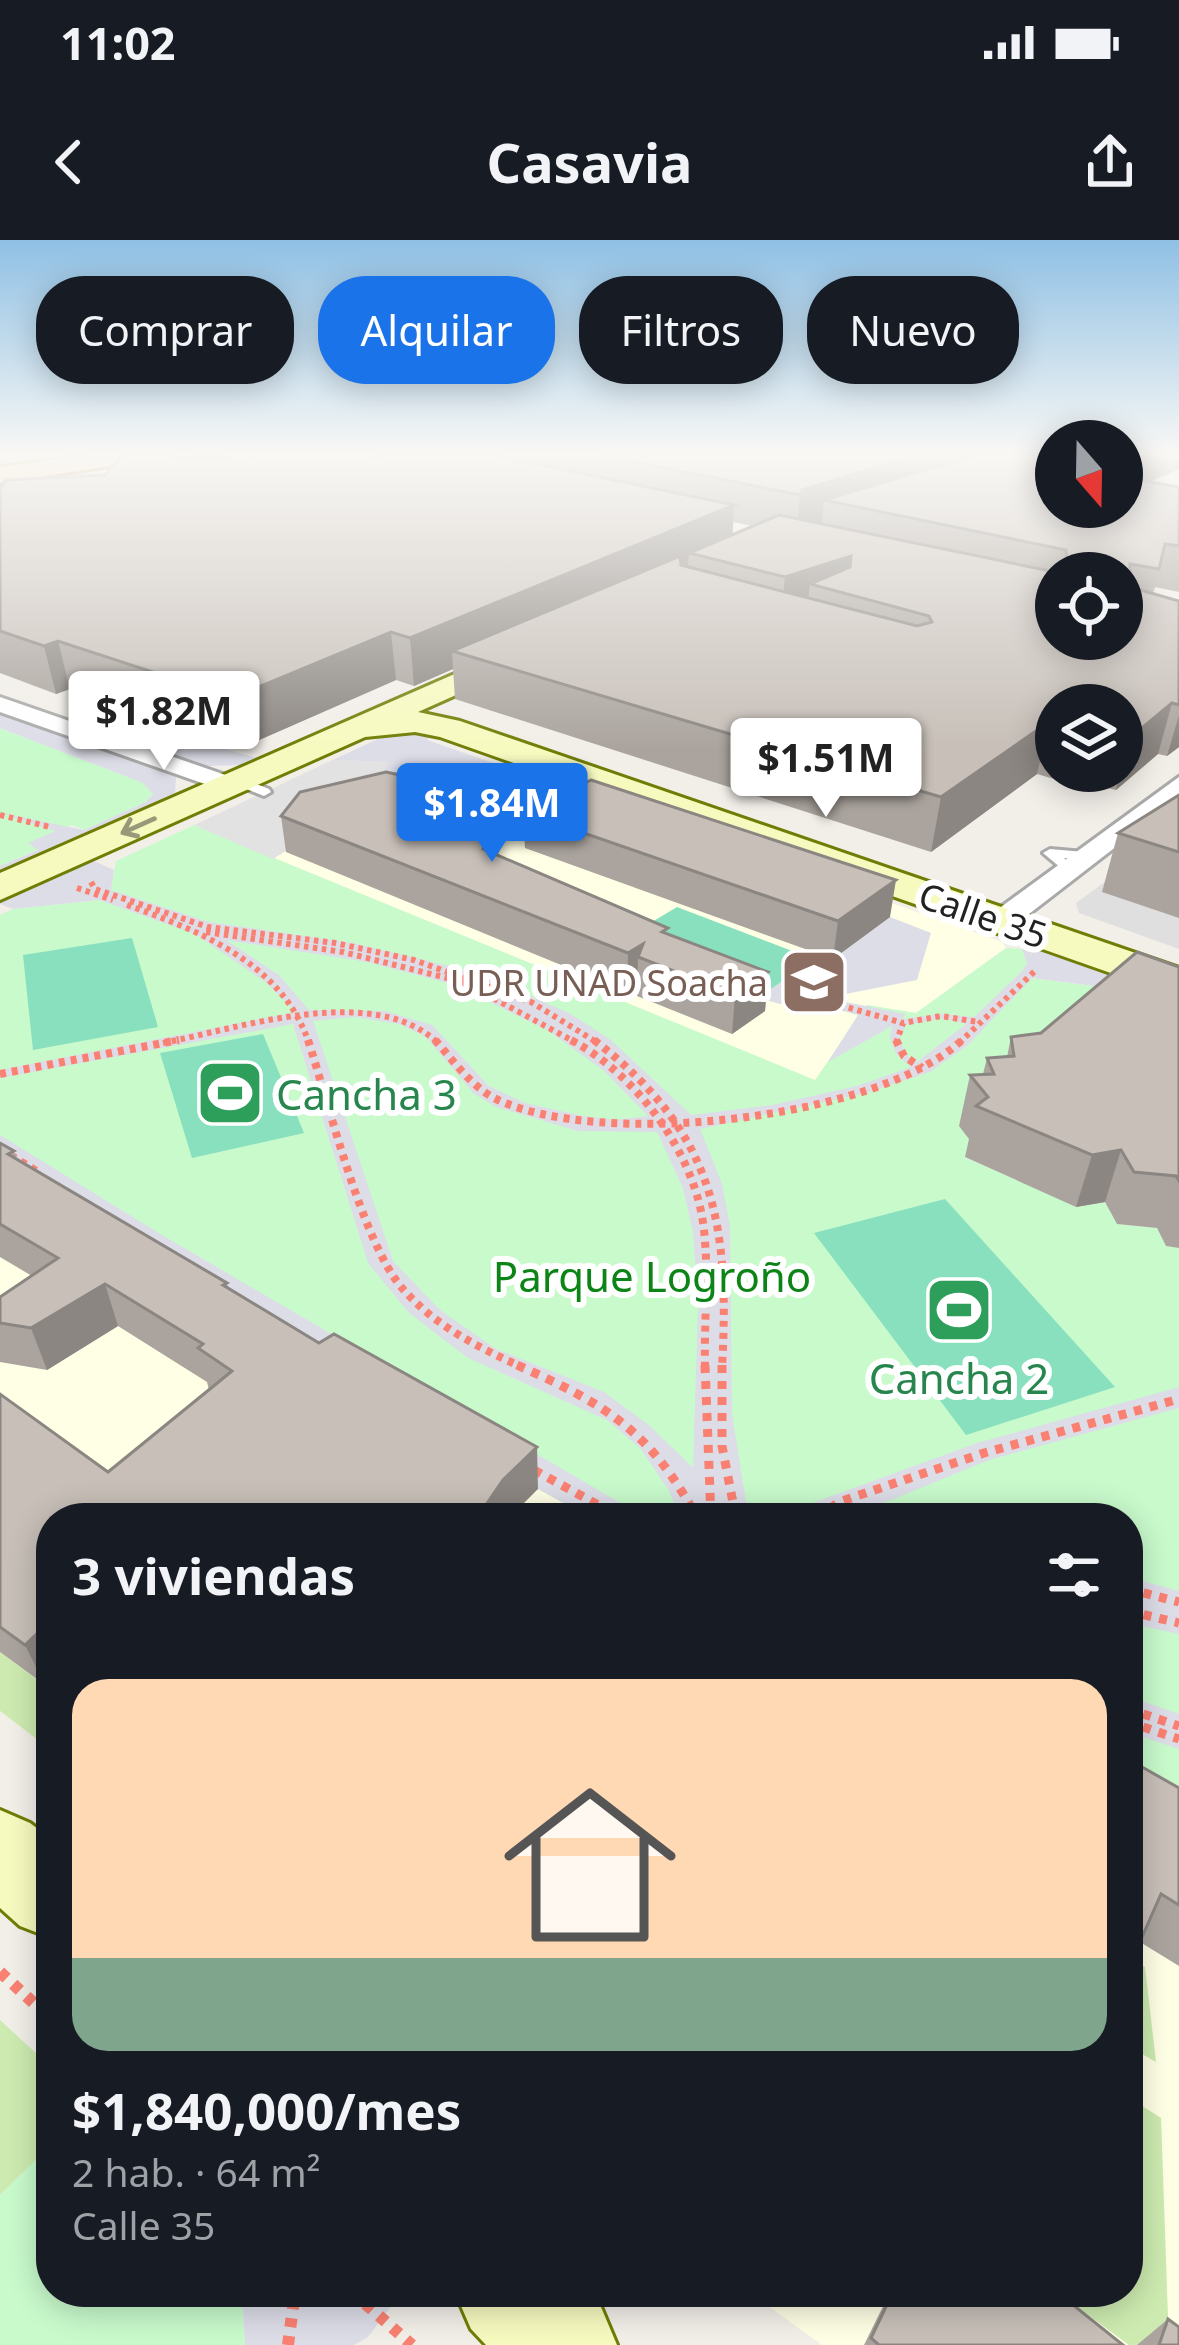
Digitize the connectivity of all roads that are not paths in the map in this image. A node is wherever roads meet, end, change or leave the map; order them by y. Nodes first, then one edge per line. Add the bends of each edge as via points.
1 (568, 632) edge
2 (0, 704) edge
3 (440, 711) junction
4 (1179, 785) edge
5 (243, 786) junction
6 (1033, 848) dead end
7 (1067, 860) junction
8 (0, 889) edge
9 (1001, 921) junction
10 (1179, 983) edge
11 (0, 1852) edge
12 (36, 1882) edge
13 (524, 2307) edge
14 (563, 2345) edge

1 - 3 street
2 - 5 street
3 - 5 street, Calle 35 via 359,727
3 - 9 street, Calle 35
4 - 7 street
5 -> 8 street, Calle 35 via 90,862
6 - 7 lane
7 - 9 street
9 - 10 street, Calle 35
11 - 12 street
13 - 14 street

